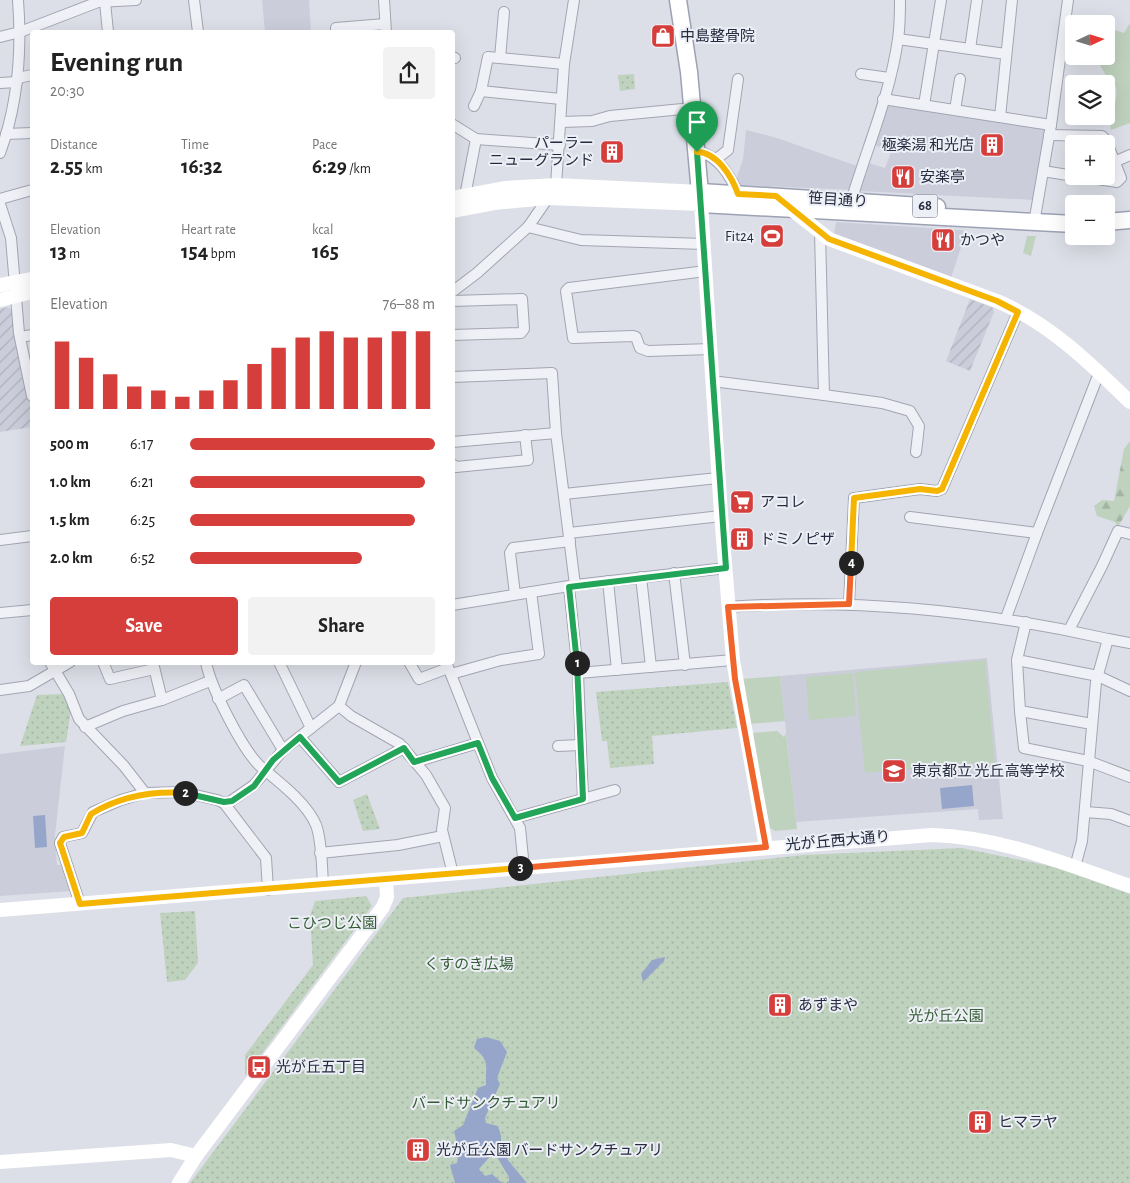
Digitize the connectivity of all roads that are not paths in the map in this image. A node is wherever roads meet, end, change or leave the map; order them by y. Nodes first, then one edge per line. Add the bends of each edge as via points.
1 (18, 0) edge
2 (127, 0) edge
3 (136, 0) edge
4 (194, 0) edge
5 (384, 0) edge
6 (574, 0) edge
7 (678, 0) edge
8 (900, 0) edge
9 (941, 0) edge
10 (977, 0) edge
11 (1012, 0) edge
12 (1068, 0) edge
13 (101, 1) edge
14 (504, 12) dead end
15 (385, 28) edge
16 (108, 30) edge
17 (198, 30) edge
18 (336, 30) edge
19 (20, 32) junction
20 (0, 37) edge
21 (898, 39) junction
22 (934, 44) junction
23 (970, 49) junction
24 (1006, 54) junction
25 (500, 58) junction
26 (564, 64) junction
27 (861, 74) dead end
28 (30, 76) edge
29 (889, 78) junction
30 (738, 79) dead end
31 (960, 79) dead end
32 (18, 80) junction
33 (0, 84) edge
34 (481, 91) junction
35 (561, 99) junction
36 (883, 99) junction
37 (924, 105) junction
38 (474, 106) dead end
39 (693, 108) junction
40 (955, 110) junction
41 (1000, 117) junction
42 (561, 122) junction
43 (455, 126) edge
44 (1050, 130) junction
45 (30, 133) edge
46 (6, 134) junction
47 (1093, 135) edge
48 (476, 139) junction
49 (560, 145) junction
50 (697, 152) junction
51 (0, 153) edge
52 (1130, 155) edge
53 (715, 160) junction
54 (1115, 162) edge
55 (1115, 164) edge
56 (1043, 171) junction
57 (1065, 175) edge
58 (1115, 182) edge
59 (556, 185) junction
60 (30, 191) edge
61 (738, 194) junction
62 (776, 196) junction
63 (459, 197) edge
64 (548, 198) junction
65 (701, 198) junction
66 (0, 199) edge
67 (0, 204) edge
68 (849, 207) junction
69 (455, 210) edge
70 (792, 210) junction
71 (1130, 211) edge
72 (1115, 212) edge
73 (1065, 215) edge
74 (1035, 218) junction
75 (1130, 220) edge
76 (1115, 221) edge
77 (1065, 223) edge
78 (528, 227) junction
79 (820, 233) junction
80 (704, 244) junction
81 (706, 271) junction
82 (30, 280) edge
83 (0, 285) edge
84 (15, 289) junction
85 (455, 290) edge
86 (30, 292) edge
87 (0, 300) edge
88 (455, 301) edge
89 (1018, 312) junction
90 (455, 335) edge
91 (30, 336) edge
92 (20, 337) junction
93 (711, 349) junction
94 (1100, 373) junction
95 (455, 377) edge
96 (712, 382) junction
97 (30, 386) edge
98 (824, 396) junction
99 (1127, 396) edge
100 (556, 433) junction
101 (525, 435) junction
102 (455, 442) edge
103 (916, 452) dead end
104 (455, 466) edge
105 (718, 478) junction
106 (564, 494) junction
107 (721, 516) junction
108 (910, 517) dead end
109 (1037, 533) junction
110 (1130, 534) edge
111 (30, 536) edge
112 (569, 537) junction
113 (0, 540) edge
114 (726, 568) junction
115 (674, 573) junction
116 (641, 577) junction
117 (608, 581) junction
118 (572, 586) junction
119 (532, 592) junction
120 (514, 594) junction
121 (455, 604) edge
122 (849, 604) junction
123 (728, 607) junction
124 (30, 610) edge
125 (0, 613) edge
126 (1006, 618) junction
127 (1026, 622) junction
128 (1069, 630) junction
129 (1108, 639) junction
130 (1130, 643) edge
131 (733, 660) junction
132 (1017, 660) junction
133 (104, 665) edge
134 (207, 665) edge
135 (280, 665) edge
136 (355, 665) edge
137 (411, 665) edge
138 (684, 665) junction
139 (53, 666) edge
140 (154, 666) edge
141 (652, 667) junction
142 (448, 668) edge
143 (617, 670) junction
144 (578, 673) junction
145 (1098, 676) junction
146 (210, 681) junction
147 (0, 690) edge
148 (1130, 691) edge
149 (218, 699) junction
150 (162, 700) junction
151 (339, 706) junction
152 (1020, 711) junction
153 (1092, 724) junction
154 (85, 727) junction
155 (311, 728) junction
156 (300, 737) junction
157 (478, 743) junction
158 (580, 745) junction
159 (558, 746) dead end
160 (404, 748) junction
161 (283, 750) junction
162 (1088, 760) junction
163 (414, 762) junction
164 (265, 770) junction
165 (1130, 777) edge
166 (616, 790) dead end
167 (145, 794) junction
168 (583, 799) junction
169 (224, 802) junction
170 (1085, 812) junction
171 (515, 818) junction
172 (1130, 821) edge
173 (443, 836) junction
174 (766, 847) junction
175 (320, 853) junction
176 (1075, 867) junction
177 (524, 868) junction
178 (453, 874) junction
179 (386, 880) junction
180 (323, 885) junction
181 (1130, 886) edge
182 (268, 890) junction
183 (80, 904) junction
184 (0, 910) edge
185 (196, 1156) junction
186 (0, 1162) edge
187 (179, 1183) edge

1 - 19 street
2 - 3 street
2 - 13 street
4 - 17 street
5 - 15 street
6 - 26 street
7 - 39 main road
8 - 21 street
9 - 22 street
10 - 23 street
11 - 24 street
12 - 44 street
13 - 16 street
13 - 19 street
14 - 25 street
15 - 18 street
19 - 20 street
19 - 32 street
21 - 22 street
21 - 29 street
22 - 23 street
22 - 37 street
23 - 24 street
24 - 41 street
25 - 26 street
25 - 34 street via 488,57
26 - 35 street
27 - 29 street
28 - 32 street
29 - 36 street
30 - 53 street via 728,150
31 - 40 street
32 - 33 street
32 - 46 street
34 - 35 street
34 - 38 street
35 - 42 street
36 - 37 street
36 - 68 street
37 - 40 street
39 - 42 street
39 - 50 main road
40 - 41 street
41 - 44 street
42 - 49 street
43 - 48 street
44 - 47 street
44 - 56 street
45 - 46 street
46 - 51 street
48 - 49 street
48 - 63 street
49 - 59 street
50 - 53 street
50 - 65 main road
52 - 54 street
53 - 61 street via 732,180
55 - 58 street via 1121,178
56 - 57 street
56 - 74 street
59 - 63 street, 笹目通り via 506,188
59 - 65 street, 笹目通り
60 - 66 street
61 - 62 main road, 笹目通り / 68
61 - 65 main road, 笹目通り / 68
62 - 68 main road, 笹目通り / 68
62 - 70 street
64 - 65 street, 笹目通り
64 - 69 street, 笹目通り
64 - 78 street
65 - 70 main road, 笹目通り / 68
65 - 80 street
67 - 84 street via 11,238
68 - 70 main road, 笹目通り / 68
68 - 74 main road, 笹目通り / 68
70 - 79 street
71 - 72 main road
73 - 74 main road, 笹目通り / 68
74 - 77 main road, 笹目通り / 68
75 - 76 main road
78 - 80 street via 581,240
78 - 85 street
79 - 89 street
79 - 98 street
80 - 81 street
81 - 93 street
81 - 93 street via 569,288 566,292 573,338 633,336 640,348 648,351
82 - 84 street
83 - 84 street
84 - 86 street
84 - 87 street
84 - 92 street
88 - 90 street via 522,299 524,329 522,333
89 - 94 street via 1046,328
89 - 122 street via 942,489 854,498
91 - 92 street
92 - 97 street
93 - 96 street
94 - 99 street
94 - 109 street
95 - 100 street via 552,373
96 - 98 street
96 - 105 street
98 - 103 street via 882,403 910,411 919,426
100 - 101 street
100 - 106 street
101 - 102 street
101 - 104 street via 528,460
105 - 106 street
105 - 107 street
106 - 112 street
107 - 112 street
107 - 114 street
108 - 109 street
109 - 126 street
110 - 128 street via 1118,531
111 - 113 street
112 - 118 street
112 - 120 street via 513,548 510,552
114 - 115 street
114 - 123 street
115 - 116 street
115 - 138 street
116 - 117 street
116 - 141 street
117 - 118 street
117 - 143 street
118 - 119 street
118 - 144 street
119 - 120 street
119 - 142 street via 539,654
120 - 121 street
122 - 123 street
122 - 126 street
123 - 131 street
124 - 125 street
126 - 127 street
127 - 128 street
127 - 132 street
128 - 129 street
129 - 130 street
129 - 145 street
131 - 138 street
131 - 174 street
132 - 145 street
132 - 152 street
133 - 140 street via 110,679
134 - 146 street
135 - 155 street
136 - 151 street
137 - 142 street via 420,679
138 - 141 street
139 - 147 street via 29,686
139 - 154 street
140 - 150 street
141 - 143 street
142 - 157 street
143 - 144 street
144 - 158 street
145 - 148 street
145 - 153 street
146 - 149 street
146 - 150 street
149 - 161 street via 244,686
149 - 164 street via 254,760
150 - 154 street via 123,711
151 - 155 street
151 - 160 street
152 - 153 street
152 - 162 street via 1024,748
153 - 162 street
154 - 167 street via 124,766
155 - 156 street
156 - 160 street via 339,782
156 - 161 street
157 - 163 street
157 - 171 street via 492,778
158 - 159 street
158 - 168 street
160 - 163 street
161 - 164 street
162 - 165 street
162 - 170 street
163 - 173 street via 426,775 445,808
164 - 169 street via 254,786 241,796
164 - 175 street via 289,791 316,823
166 - 168 street
167 - 169 street via 183,792
167 - 183 street via 93,812 82,833 64,837 60,843
168 - 171 street
169 - 182 street via 266,858
170 - 172 street via 1111,814
170 - 176 street
171 - 177 street via 522,838
173 - 175 street via 398,845
173 - 178 street
174 - 176 street, 光が丘西大通り via 958,835 1003,843
174 - 177 street, 光が丘西大通り
175 - 180 street
176 - 181 street, 光が丘西大通り
177 - 178 street, 光が丘西大通り
178 - 179 street, 光が丘西大通り
179 - 180 street, 光が丘西大通り
179 - 185 street via 387,896 383,907
180 - 182 street, 光が丘西大通り
182 - 183 street, 光が丘西大通り
183 - 184 street, 光が丘西大通り
185 - 186 street via 171,1150
185 - 187 street

